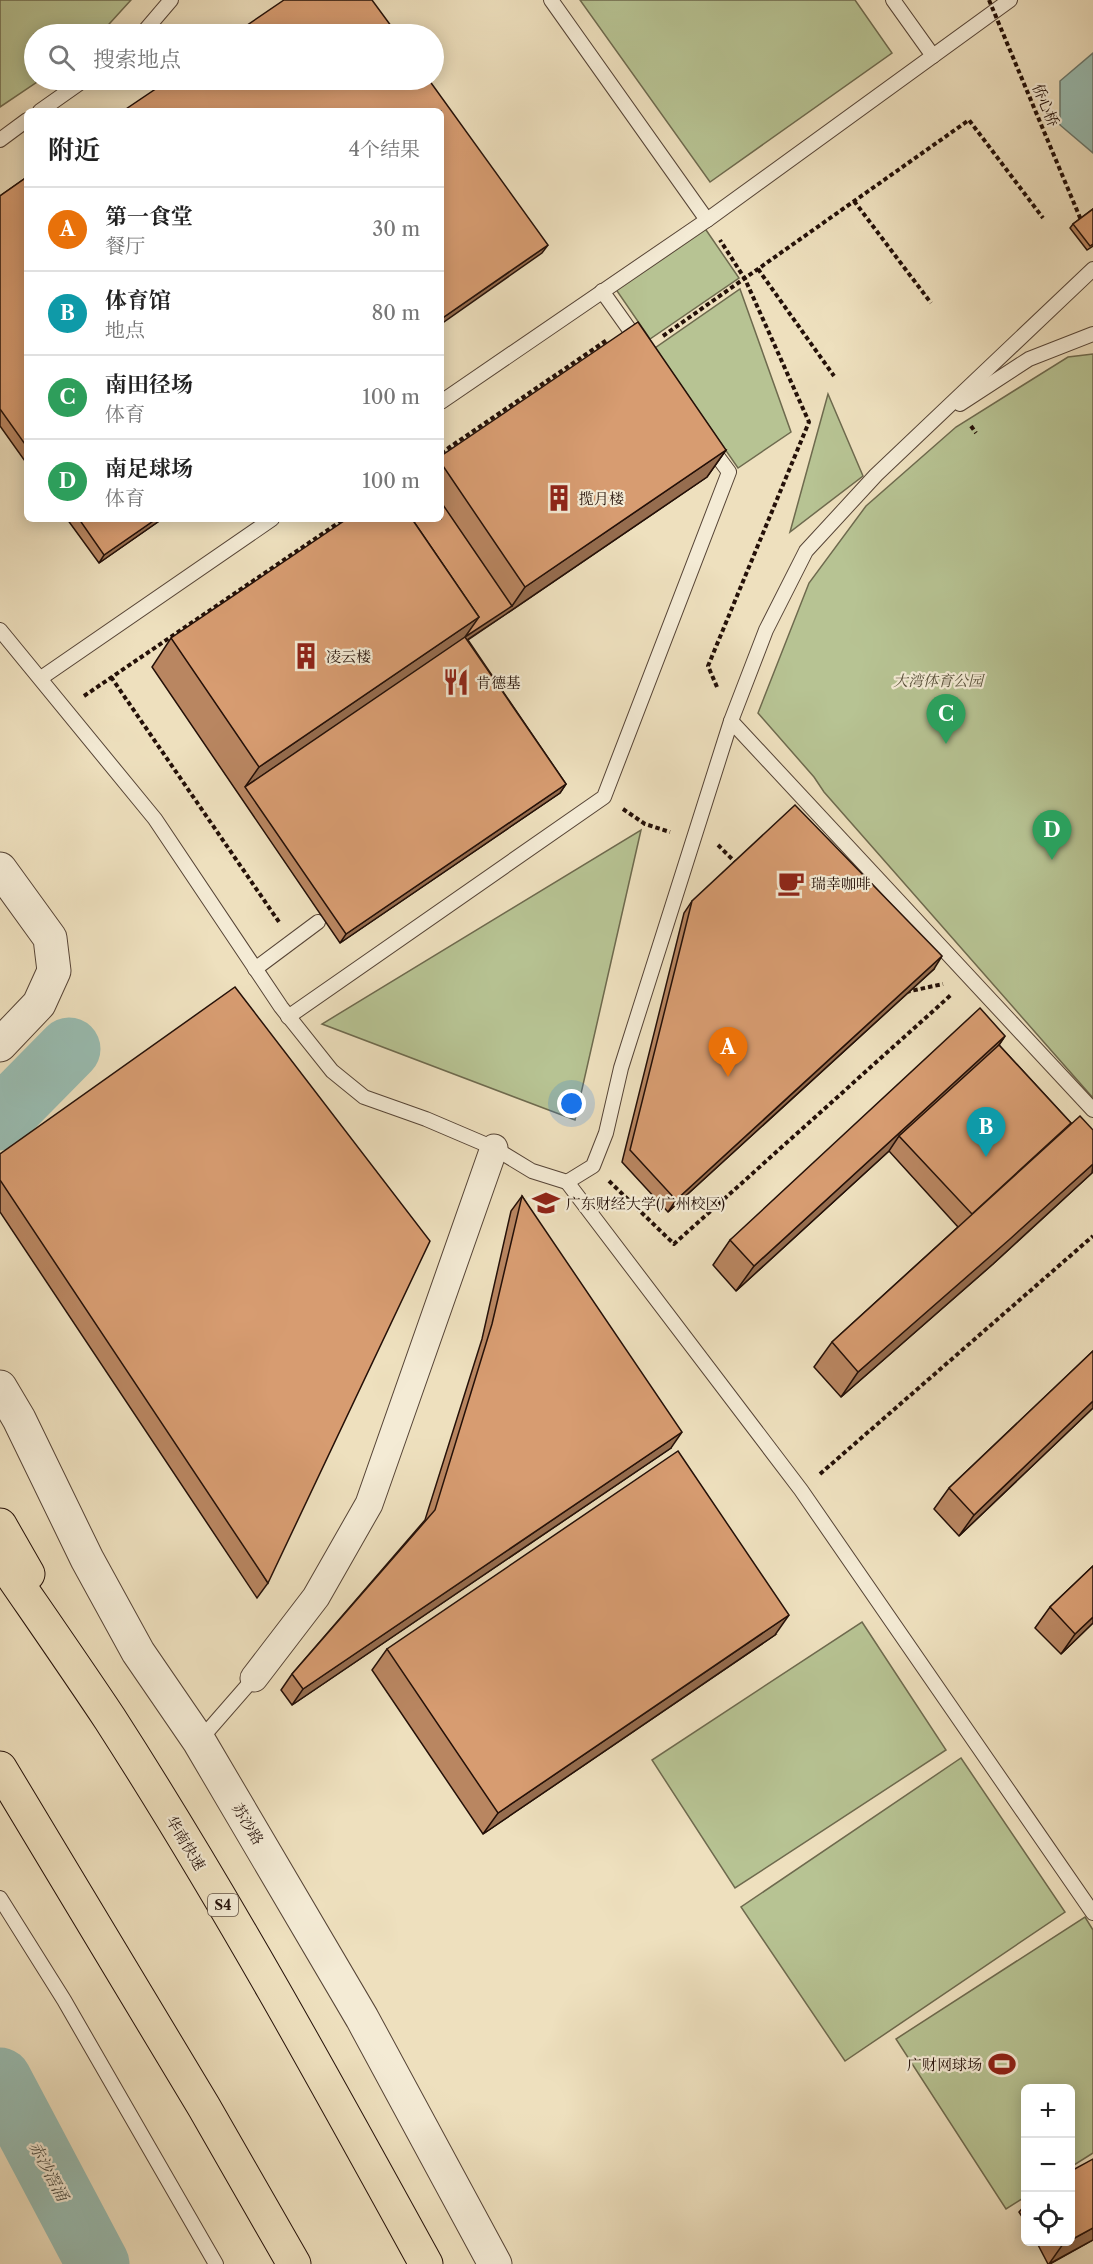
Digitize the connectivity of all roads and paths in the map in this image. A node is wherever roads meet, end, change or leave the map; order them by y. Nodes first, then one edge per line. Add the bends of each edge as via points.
1 (171, 0) edge
2 (551, 0) edge
3 (893, 0) edge
4 (1010, 0) edge
5 (991, 6) edge
6 (151, 24) edge
7 (933, 56) junction
8 (70, 90) edge
9 (44, 108) edge
10 (24, 122) edge
11 (0, 140) edge
12 (854, 201) junction
13 (1043, 218) dead end
14 (707, 220) junction
15 (1081, 220) edge
16 (758, 269) junction
17 (1093, 269) edge
18 (745, 279) junction
19 (603, 291) junction
20 (931, 303) dead end
21 (1093, 334) edge
22 (608, 339) edge
23 (644, 350) joint
24 (834, 376) dead end
25 (444, 400) edge
26 (703, 435) edge
27 (444, 451) edge
28 (876, 475) junction
29 (268, 522) edge
30 (340, 522) edge
31 (0, 630) edge
32 (111, 677) junction
33 (41, 678) junction
34 (65, 709) junction
35 (731, 721) junction
36 (0, 869) edge
37 (318, 922) dead end
38 (292, 941) junction
39 (255, 969) junction
40 (970, 978) junction
41 (906, 992) edge
42 (288, 1017) junction
43 (0, 1045) edge
44 (1093, 1110) edge
45 (494, 1148) junction
46 (593, 1166) junction
47 (567, 1182) junction
48 (1093, 1236) edge
49 (0, 1387) edge
50 (801, 1490) junction
51 (0, 1525) edge
52 (0, 1558) edge
53 (254, 1678) joint
54 (110, 1719) junction
55 (199, 1741) junction
56 (0, 1768) edge
57 (0, 1898) edge
58 (1093, 1913) edge
59 (216, 2264) edge
60 (294, 2264) edge
61 (426, 2264) edge
62 (495, 2264) edge

1 - 6 lane
2 - 14 lane
3 - 7 lane
4 - 5 lane
5 - 7 lane
5 - 15 path, 侨心桥, bridge
7 - 14 lane
8 - 9 lane
10 - 11 lane
12 - 13 path via 969,120
12 - 16 path
12 - 20 path
14 - 18 path
14 - 19 lane
16 - 18 path
16 - 24 path
17 - 28 lane
18 - 23 path
18 - 35 path via 809,422 708,666
19 - 23 lane
19 - 25 lane
21 - 28 lane via 1029,359 966,399
22 - 27 path
26 - 42 lane via 729,472 604,797
28 - 35 lane via 806,551 766,630
29 - 33 lane
30 - 32 path
31 - 33 lane
32 - 34 path
32 - 38 path
33 - 34 lane
34 - 39 lane via 155,819
35 - 40 lane
35 - 46 lane
36 - 43 street via 50,938 54,970 39,1004
37 - 38 lane
38 - 39 lane
39 - 42 lane
40 - 41 path
40 - 44 lane
40 - 46 path via 674,1244
42 - 45 lane via 332,1071 364,1097
45 - 47 lane via 532,1171
45 - 53 street via 369,1504 316,1597
46 - 47 lane
47 - 50 lane
48 - 50 path
49 - 55 street, 苏沙路 via 138,1652
50 - 58 lane
51 - 54 highway
52 - 54 highway, 华南快速 / S4
53 - 55 lane
54 - 61 highway, 华南快速 / S4 via 318,2067
55 - 62 street, 苏沙路 via 362,2018
56 - 60 highway
57 - 59 lane via 64,2000

